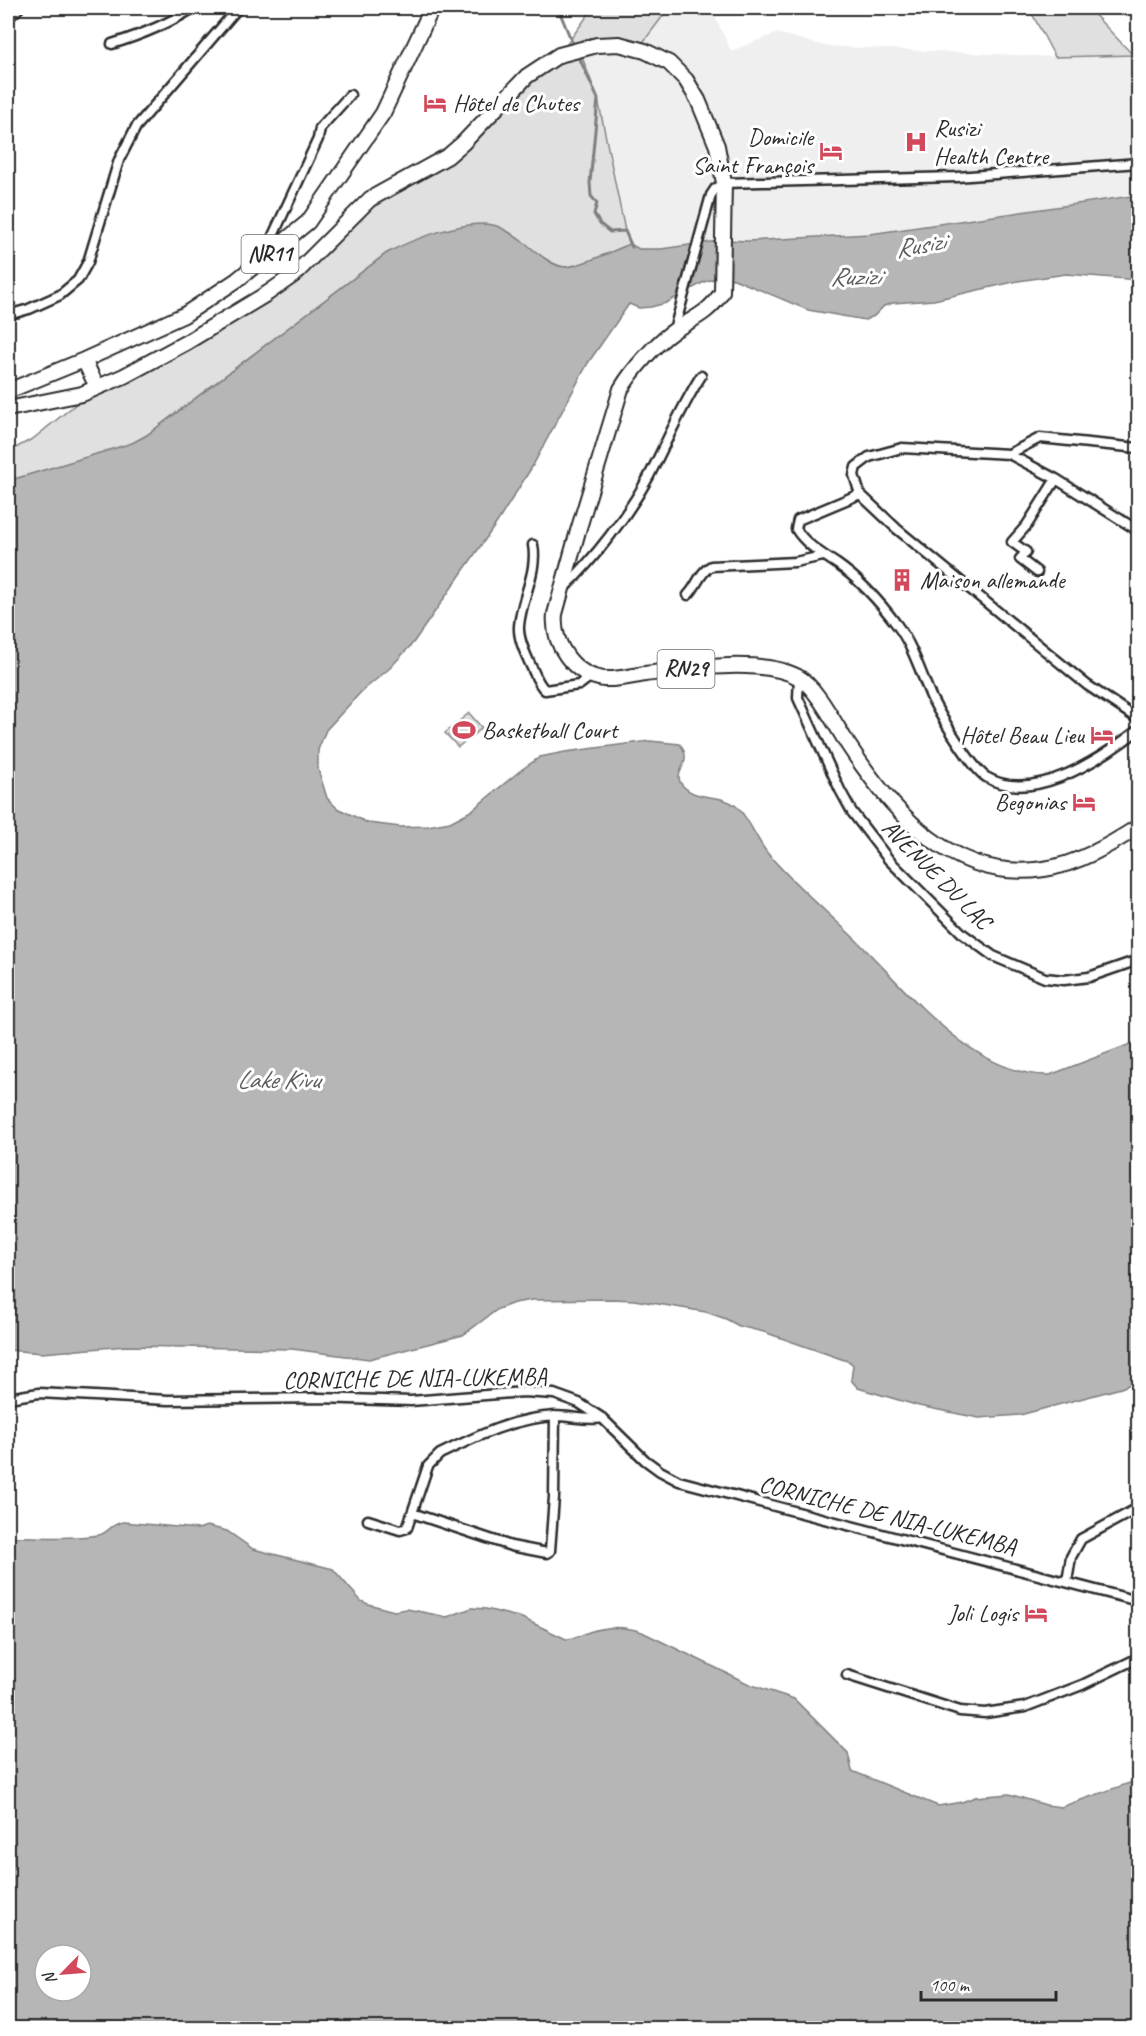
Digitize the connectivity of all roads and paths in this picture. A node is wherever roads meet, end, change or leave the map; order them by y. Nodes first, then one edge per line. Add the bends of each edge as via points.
1 (19, 8) edge
2 (193, 8) edge
3 (238, 8) edge
4 (432, 8) edge
5 (8, 18) edge
6 (112, 44) dead end
7 (350, 95) dead end
8 (1138, 163) edge
9 (724, 183) junction
10 (262, 261) junction
11 (8, 315) edge
12 (674, 330) junction
13 (84, 360) junction
14 (701, 376) dead end
15 (97, 387) junction
16 (8, 391) edge
17 (8, 409) edge
18 (1138, 448) edge
19 (1009, 454) junction
20 (1056, 479) junction
21 (860, 494) junction
22 (1137, 527) edge
23 (533, 544) dead end
24 (823, 556) junction
25 (1037, 572) dead end
26 (561, 590) junction
27 (688, 595) dead end
28 (591, 676) junction
29 (799, 677) junction
30 (1138, 719) edge
31 (1138, 730) edge
32 (1138, 827) edge
33 (1138, 960) edge
34 (8, 1398) edge
35 (555, 1416) junction
36 (602, 1418) junction
37 (1138, 1508) edge
38 (412, 1513) junction
39 (368, 1520) dead end
40 (1066, 1582) junction
41 (1138, 1601) edge
42 (1138, 1658) edge
43 (848, 1675) dead end

1 - 5 street
2 - 6 street via 148,32
3 - 11 street via 136,127 119,160 88,262 78,280 60,295
4 - 10 main road, NR11 via 376,123 308,222
7 - 10 street via 320,128
8 - 9 street via 957,177
9 - 12 street via 715,189 707,208
9 - 12 main road via 722,292 712,307
9 - 15 main road via 708,122 686,80 669,63 619,44 559,55 527,76 448,156 370,199 295,274 187,342
10 - 13 main road, NR11 via 184,315
12 - 26 main road via 630,374 621,389
13 - 15 main road
13 - 16 main road, NR11
14 - 26 street via 647,479 581,572
15 - 17 main road via 82,394
18 - 19 street via 1040,438
19 - 20 street
19 - 21 street via 902,448 883,453 869,457 856,468
20 - 22 street
20 - 25 street via 1012,542 1026,552 1020,559
21 - 24 street via 798,520 798,532
21 - 30 street via 1000,615 1087,685
23 - 28 street via 534,559 519,626 530,663 546,690 579,686
24 - 27 street via 795,562 711,566
24 - 31 street via 863,586 900,628 933,701 986,777 1026,786 1059,778
26 - 28 main road via 554,625 558,639 571,663
28 - 29 main road, RN29 via 607,679 684,669 746,667
29 - 32 main road via 820,700 869,776 890,801 933,842 954,855 975,864 1004,869 1044,869 1095,852
29 - 33 street, AVENUE DU LAC via 798,698 852,812 889,860 963,934 993,956 1045,978 1089,977
34 - 36 street, CORNICHE DE NIA-LUKEMBA via 39,1394 168,1400 411,1401 524,1392 554,1394
35 - 36 street
35 - 38 street via 503,1426 440,1454 428,1466
35 - 38 street via 550,1551 511,1546
36 - 40 street, CORNICHE DE NIA-LUKEMBA via 645,1460 679,1481
37 - 40 street via 1081,1539 1071,1557
38 - 39 street via 407,1528 400,1530
40 - 41 street, CORNICHE DE NIA-LUKEMBA
42 - 43 street via 1025,1707 985,1713 960,1711

